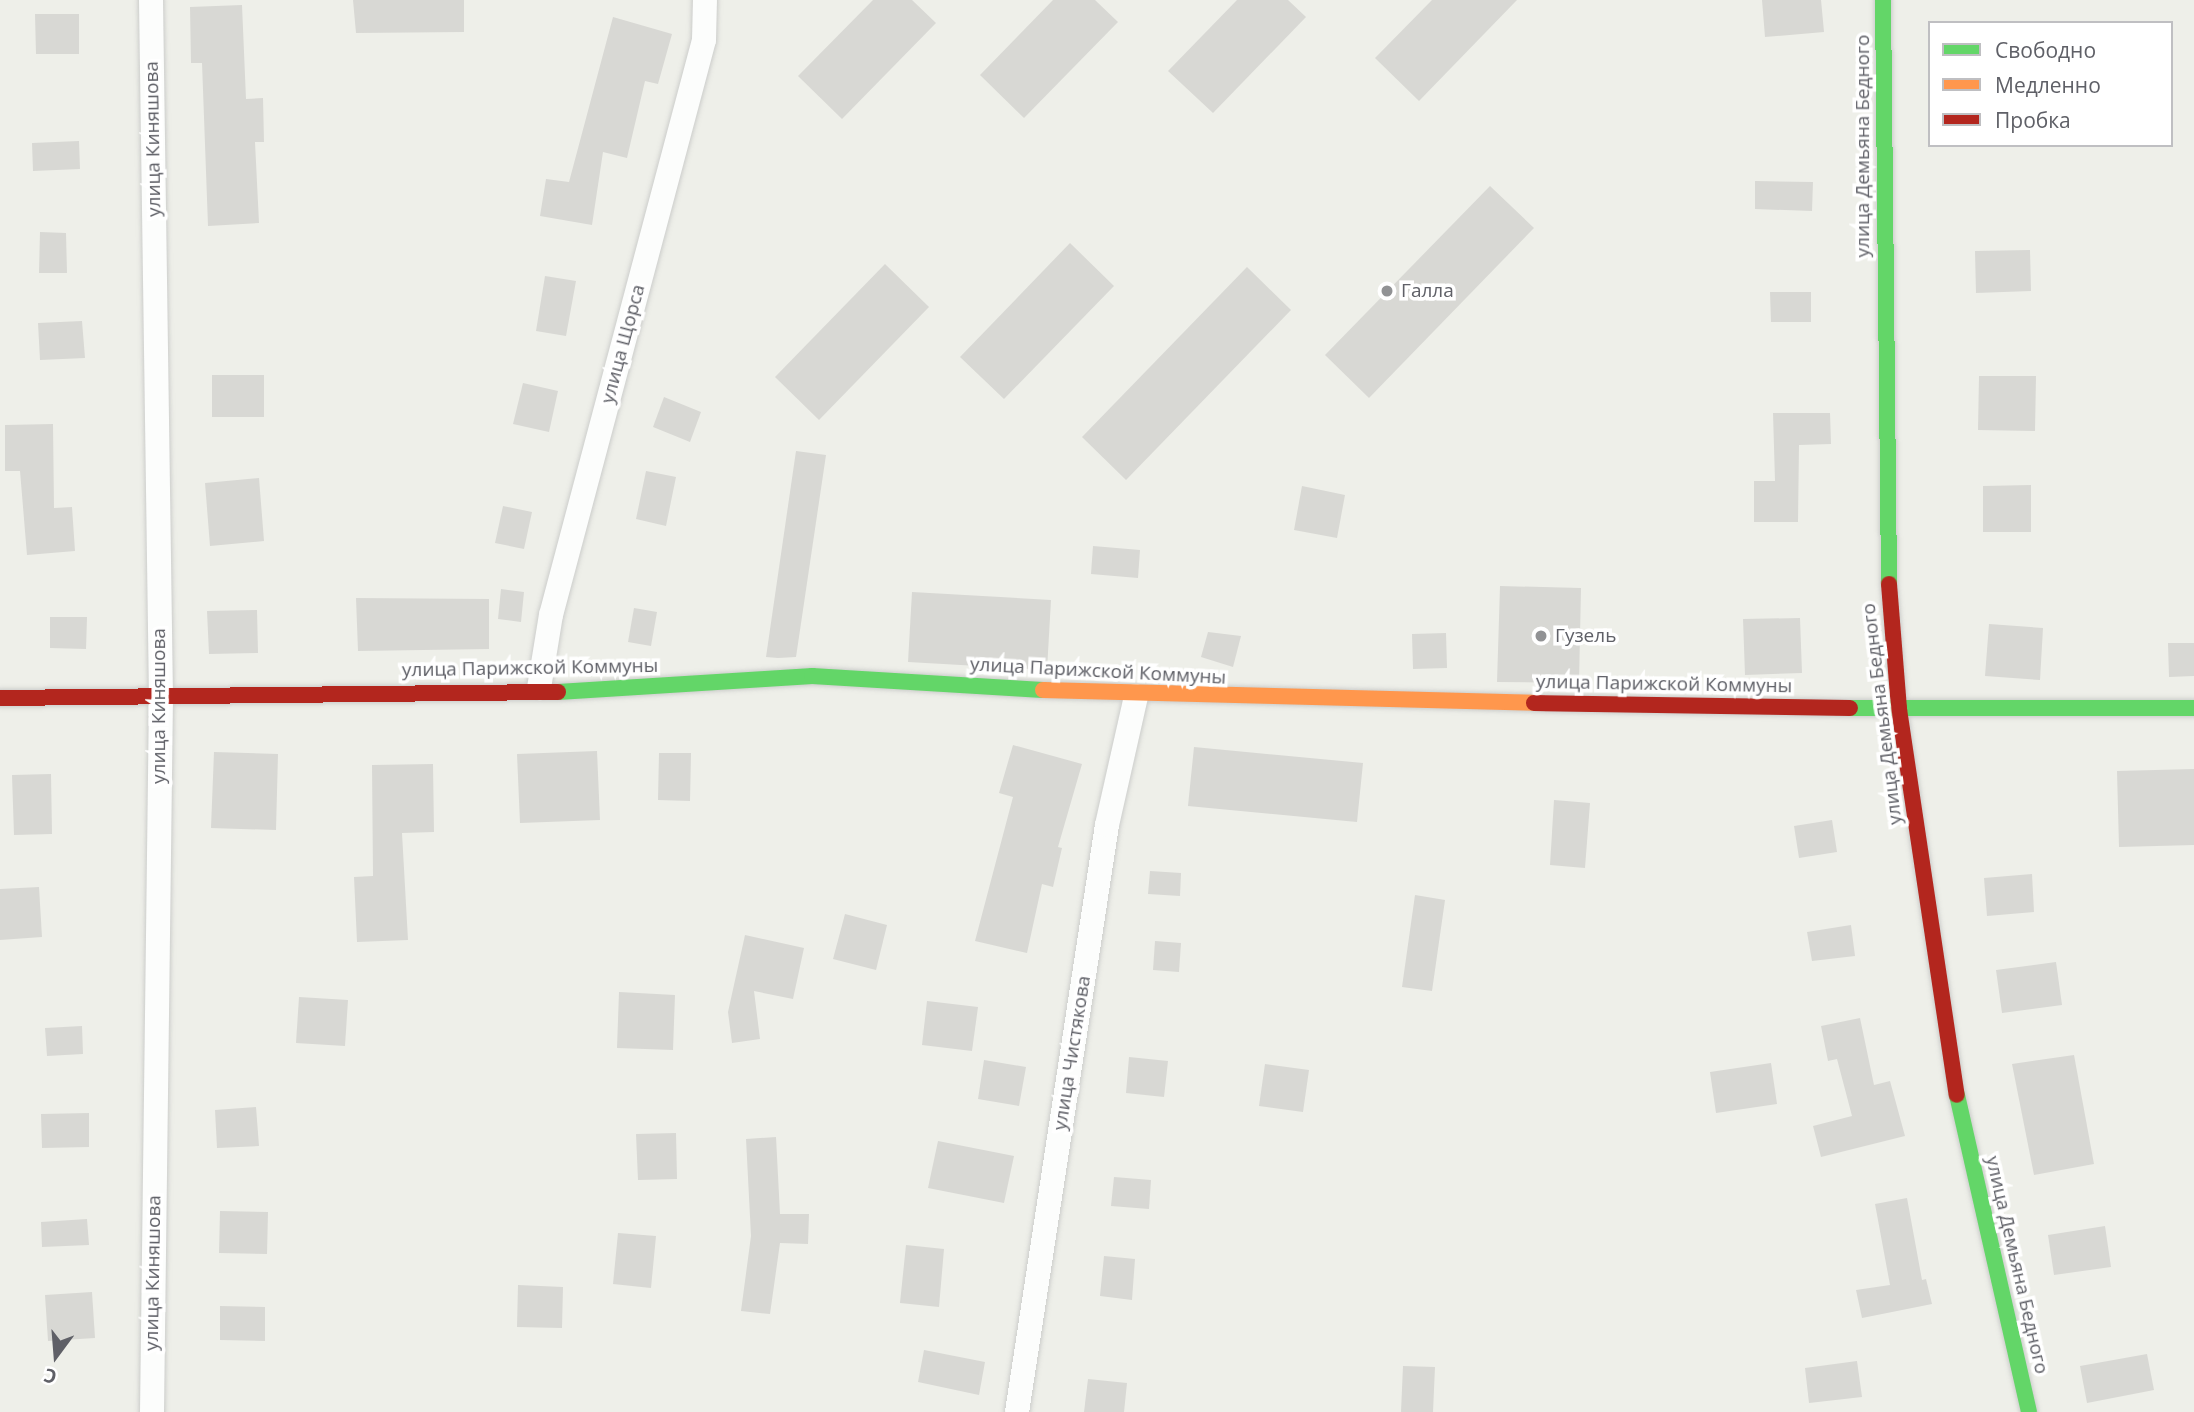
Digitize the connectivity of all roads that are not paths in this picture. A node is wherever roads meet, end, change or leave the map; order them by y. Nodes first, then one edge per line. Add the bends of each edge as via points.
1 (151, 0) edge
2 (705, 0) edge
3 (1883, 0) edge
4 (539, 688) junction
5 (160, 696) junction
6 (1136, 696) junction
7 (0, 698) edge
8 (2194, 708) edge
9 (1899, 709) junction
10 (152, 1412) edge
11 (1017, 1412) edge
12 (2029, 1412) edge

1 - 5 street, улица Киняшова
2 - 4 street, улица Щорса via 704,40 551,615
3 - 9 street, улица Демьяна Бедного via 1885,536
4 - 5 street, улица Парижской Коммуны
4 - 6 street, улица Парижской Коммуны via 615,691 812,676
5 - 7 street, улица Парижской Коммуны
5 - 10 street, улица Киняшова
6 - 9 street, улица Парижской Коммуны
6 - 11 street, улица Чистякова via 1107,825
8 - 9 street, улица Парижской Коммуны
9 - 12 street, улица Демьяна Бедного via 1956,1089

